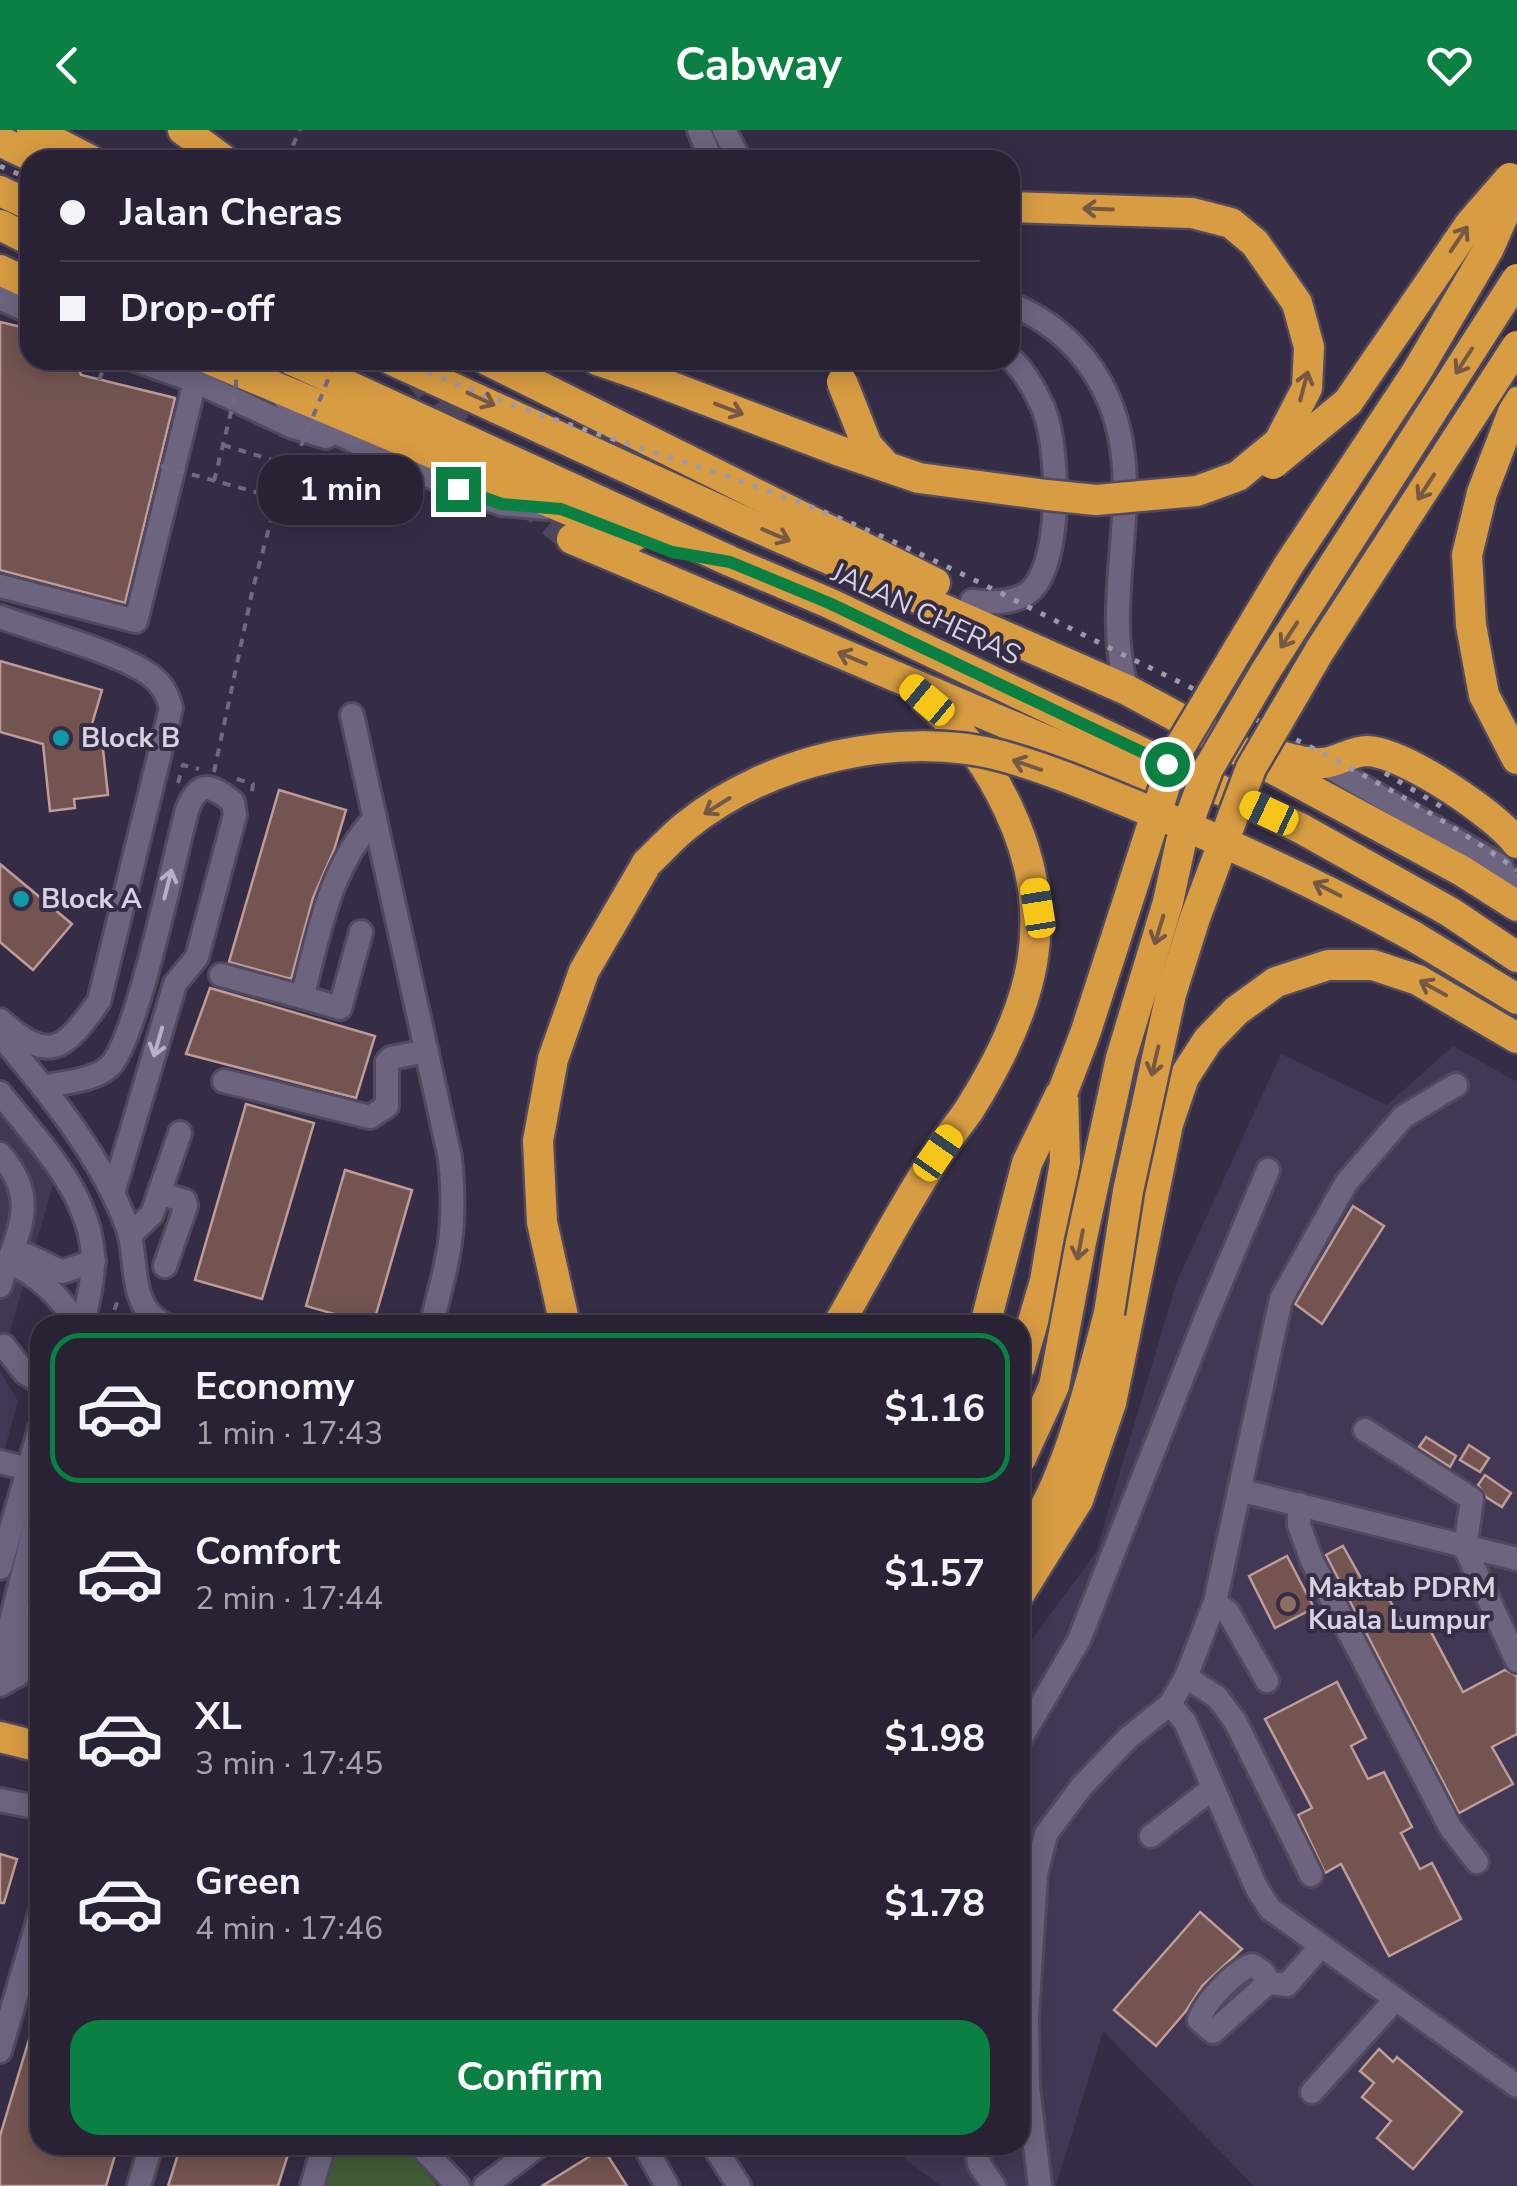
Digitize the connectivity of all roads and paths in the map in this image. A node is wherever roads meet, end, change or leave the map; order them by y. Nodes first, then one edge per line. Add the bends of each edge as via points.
1 (32, 130) edge
2 (183, 130) edge
3 (71, 150) edge
4 (210, 150) edge
5 (1517, 170) edge
6 (1517, 185) edge
7 (1020, 208) edge
8 (1517, 279) edge
9 (1020, 308) edge
10 (1517, 346) edge
11 (1020, 368) edge
12 (103, 370) edge
13 (203, 370) edge
14 (247, 370) edge
15 (314, 370) edge
16 (332, 370) edge
17 (414, 370) edge
18 (506, 370) edge
19 (626, 370) edge
20 (841, 370) edge
21 (99, 380) dead end
22 (1517, 402) edge
23 (223, 445) junction
24 (301, 446) dead end
25 (386, 456) junction
26 (161, 466) dead end
27 (356, 466) dead end
28 (214, 481) junction
29 (561, 509) junction
30 (572, 539) tunnel mouth
31 (730, 562) junction
32 (0, 586) edge
33 (972, 601) junction
34 (0, 617) edge
35 (1062, 659) junction
36 (901, 679) junction
37 (1127, 690) junction
38 (352, 715) dead end
39 (1224, 743) junction
40 (1517, 759) edge
41 (1322, 763) junction
42 (214, 772) junction
43 (178, 783) dead end
44 (247, 812) dead end
45 (374, 818) junction
46 (1302, 829) junction
47 (1510, 834) edge
48 (1514, 904) edge
49 (361, 932) dead end
50 (1517, 956) edge
51 (220, 976) dead end
52 (144, 978) junction
53 (174, 984) junction
54 (302, 997) junction
55 (1517, 1000) edge
56 (0, 1020) edge
57 (0, 1034) edge
58 (1517, 1038) edge
59 (426, 1051) junction
60 (224, 1080) dead end
61 (1456, 1085) dead end
62 (43, 1086) junction
63 (1063, 1091) junction
64 (0, 1093) edge
65 (180, 1133) dead end
66 (0, 1154) edge
67 (1268, 1170) dead end
68 (114, 1190) junction
69 (159, 1193) junction
70 (130, 1235) junction
71 (11, 1252) junction
72 (94, 1260) junction
73 (165, 1266) dead end
74 (0, 1286) edge
75 (73, 1315) edge
76 (82, 1315) edge
77 (152, 1315) edge
78 (434, 1315) edge
79 (563, 1315) edge
80 (844, 1315) edge
81 (988, 1315) edge
82 (1030, 1332) edge
83 (4, 1346) dead end
84 (30, 1377) edge
85 (1365, 1430) dead end
86 (1030, 1438) edge
87 (0, 1462) edge
88 (30, 1462) edge
89 (28, 1469) junction
90 (1239, 1490) junction
91 (1299, 1504) junction
92 (1030, 1528) edge
93 (30, 1545) edge
94 (1465, 1548) junction
95 (1517, 1559) edge
96 (0, 1568) edge
97 (1030, 1577) edge
98 (1214, 1602) junction
99 (30, 1633) edge
100 (1517, 1661) edge
101 (0, 1665) edge
102 (1186, 1678) junction
103 (1267, 1681) dead end
104 (0, 1685) edge
105 (1170, 1704) junction
106 (1030, 1723) edge
107 (0, 1735) edge
108 (30, 1742) edge
109 (0, 1747) edge
110 (30, 1754) edge
111 (1214, 1788) junction
112 (0, 1800) edge
113 (30, 1806) edge
114 (1151, 1836) dead end
115 (1478, 1862) dead end
116 (1310, 1875) dead end
117 (1320, 1947) junction
118 (1030, 1969) edge
119 (1268, 1984) dead end
120 (30, 1988) edge
121 (1395, 2000) junction
122 (0, 2051) edge
123 (1517, 2086) edge
124 (1312, 2092) dead end
125 (1030, 2104) edge
126 (148, 2155) edge
127 (321, 2155) edge
128 (428, 2155) edge
129 (526, 2155) edge
130 (650, 2155) edge
131 (719, 2155) edge
132 (978, 2155) edge
133 (140, 2186) edge
134 (312, 2186) edge
135 (458, 2186) edge
136 (485, 2186) edge
137 (667, 2186) edge
138 (739, 2186) edge
139 (994, 2186) edge
140 (1040, 2186) edge

1 - 3 highway
2 - 4 highway
20 -> 5 highway, bridge via 867,445 925,492 1074,512 1144,512 1199,500 1240,487 1348,402 1470,224
6 - 63 highway, bridge via 1488,250 1416,373 1288,566 1176,755
19 -> 7 highway, bridge via 919,478 1046,495 1096,500 1197,491 1238,476 1279,442 1307,388 1310,347 1297,304 1254,243 1231,223 1192,213
8 -> 86 highway, bridge via 1208,769 1120,1058 1054,1386
9 - 37 street via 1067,337 1102,385 1122,435 1126,516 1119,627
10 -> 92 highway, bridge via 1251,768 1171,994 1086,1399 1053,1490
11 - 33 street via 1045,412 1055,460 1045,575 1024,595
12 - 21 path
13 - 14 highway
13 - 25 street via 294,427
13 - 32 street via 136,622
14 - 23 path, bridge
14 - 25 street via 319,425
14 - 29 highway
15 - 31 highway, JALAN CHERAS
16 - 24 path, bridge
17 -> 35 highway, JALAN CHERAS
18 - 33 highway
22 - 40 highway via 1482,493 1468,555 1471,625 1484,694
23 - 27 path via 351,484
23 - 28 path, bridge
25 - 29 street via 485,500
26 - 28 path, bridge
28 - 42 path, bridge via 276,498
29 - 31 highway via 672,552
36 -> 30 highway
31 - 46 highway, JALAN CHERAS
33 - 35 highway via 1017,622
34 - 56 street via 149,674 166,691 171,708 99,1001 77,1031 52,1046 26,1044
35 - 37 highway, JALAN CHERAS
36 - 46 highway via 1104,765
36 - 80 highway via 953,722 982,758 1030,860 1038,908 1035,958 1020,1009 970,1108
37 - 39 highway, JALAN CHERAS
38 - 45 street
39 - 41 highway
39 - 48 highway, JALAN CHERAS
41 - 47 highway via 1367,751 1389,756
41 - 48 street via 1501,866
42 - 43 path via 183,765
42 - 44 path via 253,784
45 - 54 street via 336,874
45 - 59 street
46 - 50 highway, JALAN CHERAS
49 - 54 street via 340,1008
51 - 54 street
52 - 53 street
52 -> 53 street via 192,796 215,788 234,802 234,815 196,957
52 - 62 street via 112,1066
53 -> 68 street
55 -> 79 highway, bridge via 1324,887 1000,756 929,744 792,766 686,825 647,863 584,971 553,1060 538,1142 542,1222
57 - 62 street
58 -> 97 highway via 1418,980 1373,964 1328,966 1276,982 1208,1040 1184,1077 1168,1124 1111,1403 1078,1500
59 - 60 street via 387,1062 387,1106 370,1117
59 - 78 street via 455,1206 452,1251
61 - 90 street via 1403,1117 1346,1182 1281,1299
62 - 68 street
63 - 81 highway via 1026,1164
63 - 82 highway via 1066,1162
64 - 72 street via 69,1183 84,1210
65 - 69 street
66 - 71 street via 24,1193
67 - 106 street via 1078,1640
68 - 70 street
69 - 70 street via 152,1214
69 - 73 street via 186,1206
70 - 77 street via 141,1302
71 - 72 street via 62,1272
71 - 74 street
71 - 75 street
72 - 76 street
83 - 84 street
85 - 94 street via 1472,1499
87 - 89 street
88 - 89 street
89 - 96 street
90 - 91 street
90 - 98 street
91 - 94 street
91 - 115 street via 1312,1561 1450,1827
93 - 101 street
94 - 95 street
94 - 100 street
98 - 102 street
98 - 103 street via 1228,1612
99 - 104 street via 18,1675
102 - 105 street
102 - 116 street via 1217,1697 1235,1720
105 - 111 street
105 - 118 street via 1082,1786 1046,1834 1036,1874
107 - 108 highway
109 - 110 street
111 - 114 street
111 - 117 street via 1262,1898
112 - 113 street
117 - 119 street via 1288,1985
117 - 121 street
120 - 122 street
121 - 123 street
121 - 124 street
125 - 140 street
126 - 133 street
127 - 134 street
128 - 135 street
129 - 136 street
130 - 137 street
131 - 138 street
132 - 139 street

